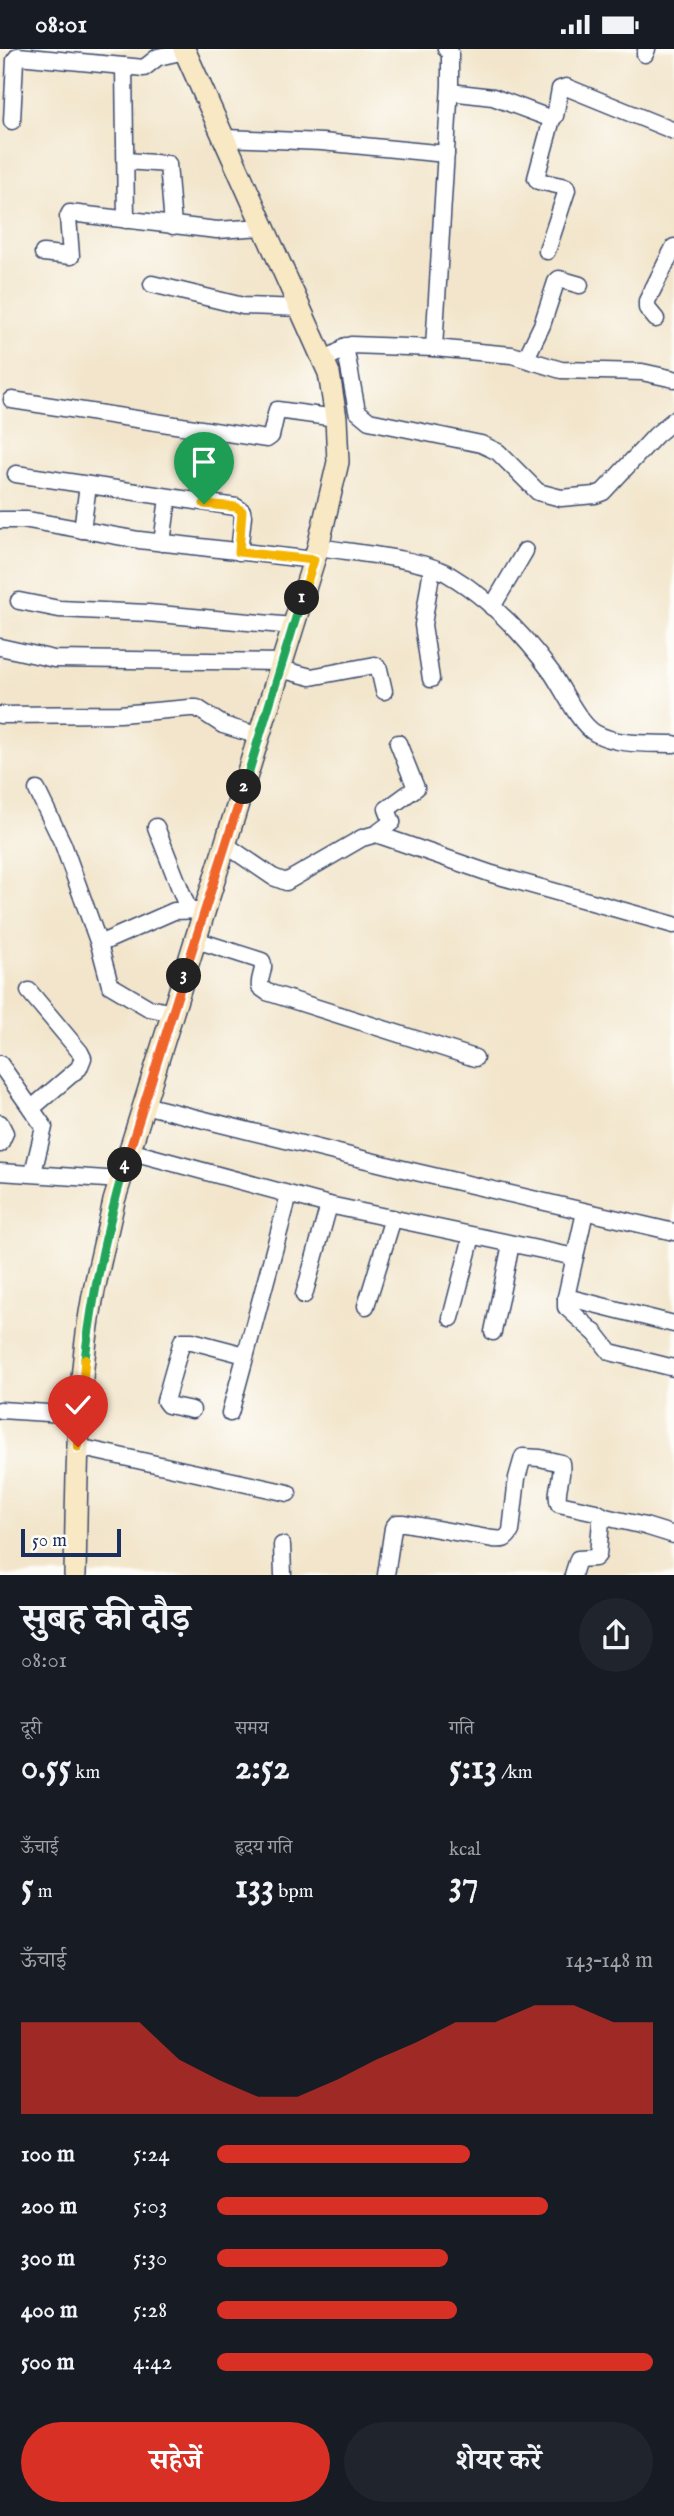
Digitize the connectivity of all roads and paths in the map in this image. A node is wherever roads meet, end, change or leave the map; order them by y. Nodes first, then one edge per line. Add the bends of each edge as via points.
1 (446, 49) edge
2 (184, 50) edge
3 (124, 66) junction
4 (450, 92) junction
5 (552, 119) junction
6 (12, 121) dead end
7 (674, 131) edge
8 (234, 139) junction
9 (446, 154) junction
10 (126, 161) junction
11 (126, 220) junction
12 (173, 226) junction
13 (264, 227) junction
14 (674, 247) edge
15 (547, 251) dead end
16 (43, 253) dead end
17 (152, 284) dead end
18 (580, 285) dead end
19 (300, 308) junction
20 (656, 319) dead end
21 (434, 348) junction
22 (334, 353) junction
23 (526, 358) junction
24 (674, 379) edge
25 (12, 400) dead end
26 (336, 418) junction
27 (674, 420) edge
28 (16, 474) dead end
29 (88, 485) junction
30 (167, 498) junction
31 (8, 520) edge
32 (82, 530) junction
33 (162, 543) junction
34 (322, 551) junction
35 (525, 551) dead end
36 (239, 552) junction
37 (432, 568) junction
38 (19, 601) dead end
39 (492, 607) junction
40 (293, 626) junction
41 (0, 647) edge
42 (287, 669) junction
43 (431, 679) dead end
44 (384, 691) dead end
45 (0, 715) edge
46 (260, 736) junction
47 (398, 743) dead end
48 (674, 744) edge
49 (37, 790) dead end
50 (156, 827) dead end
51 (376, 834) junction
52 (232, 850) junction
53 (197, 909) junction
54 (674, 925) edge
55 (204, 943) junction
56 (99, 944) junction
57 (29, 991) dead end
58 (173, 1013) junction
59 (475, 1058) dead end
60 (0, 1064) edge
61 (32, 1108) junction
62 (154, 1108) junction
63 (0, 1123) edge
64 (0, 1144) edge
65 (140, 1154) junction
66 (0, 1172) edge
67 (33, 1173) junction
68 (121, 1179) junction
69 (289, 1195) junction
70 (329, 1205) junction
71 (585, 1212) junction
72 (393, 1218) junction
73 (674, 1232) edge
74 (472, 1236) junction
75 (511, 1244) junction
76 (575, 1257) junction
77 (304, 1295) dead end
78 (566, 1297) junction
79 (366, 1306) dead end
80 (451, 1318) dead end
81 (674, 1324) edge
82 (493, 1332) dead end
83 (245, 1355) junction
84 (674, 1368) edge
85 (0, 1410) edge
86 (192, 1410) dead end
87 (230, 1413) dead end
88 (80, 1415) junction
89 (85, 1449) junction
90 (288, 1493) dead end
91 (605, 1517) junction
92 (674, 1535) edge
93 (282, 1545) dead end
94 (76, 1574) edge
95 (283, 1574) edge
96 (386, 1574) edge
97 (573, 1574) edge

1 - 4 street via 451,59
2 - 3 street via 158,57 144,68
2 - 8 street
3 - 6 street via 18,56
3 - 10 street
4 - 5 street via 493,97
4 - 9 street
5 - 7 street via 563,87
5 - 15 street via 536,178 567,190
8 - 9 street
8 - 13 street
9 - 21 street
10 - 11 street
10 - 12 street via 168,164
11 - 12 street
11 - 16 street via 70,213 71,256
12 - 13 street via 232,231
13 - 19 street
14 - 20 street via 647,301
17 - 19 street via 243,306
18 - 23 street via 556,282
19 - 22 street
21 - 22 street via 362,345
21 - 23 street
22 - 26 street via 329,373
22 - 27 street via 362,417 481,443 498,452 527,484 551,497 603,492
23 - 24 street via 561,370 642,372
25 - 26 street via 267,439 277,410
26 - 34 street via 338,462
28 - 29 street
29 - 30 street
29 - 32 street
30 - 33 street
30 - 36 street via 240,508
31 - 32 street
32 - 33 street
33 - 36 street
34 - 36 street
34 - 37 street
34 - 40 street
35 - 39 street
37 - 39 street
37 - 43 street via 423,625
38 - 40 street via 59,609
39 - 48 street via 538,654 593,732 632,743
40 - 42 street
41 - 42 street via 54,659
42 - 44 street via 311,677 375,665
42 - 46 street
45 - 46 street via 197,708 223,725
46 - 52 street
47 - 51 street via 416,788 387,809 392,822
49 - 56 street via 63,844
50 - 53 street
51 - 52 street via 286,882
51 - 54 street via 492,874
52 - 53 street
53 - 55 street
53 - 56 street via 174,911
55 - 58 street
55 - 59 street via 261,961 259,983 267,992
56 - 58 street via 112,988 152,1009
57 - 61 street via 83,1058 79,1068
58 - 62 street
60 - 61 street
61 - 67 street via 45,1131
62 - 65 street
62 - 71 street
63 - 64 street via 5,1133
65 - 68 street
65 - 69 street
66 - 67 street
67 - 68 street
68 - 88 street via 92,1302
69 - 70 street
69 - 83 street
70 - 72 street
70 - 77 street
71 - 73 street
71 - 76 street
72 - 74 street
72 - 79 street
74 - 75 street
74 - 80 street
75 - 76 street
75 - 82 street
76 - 78 street
78 - 81 street
78 - 84 street via 570,1313 610,1352
83 - 86 street via 183,1341 165,1401
83 - 87 street
85 - 88 street
88 - 89 street
89 - 90 street
89 - 94 street
91 - 92 street
91 - 96 street via 559,1504 561,1463 523,1457 508,1537 493,1539 397,1523
91 - 97 street via 598,1555 578,1559
93 - 95 street

